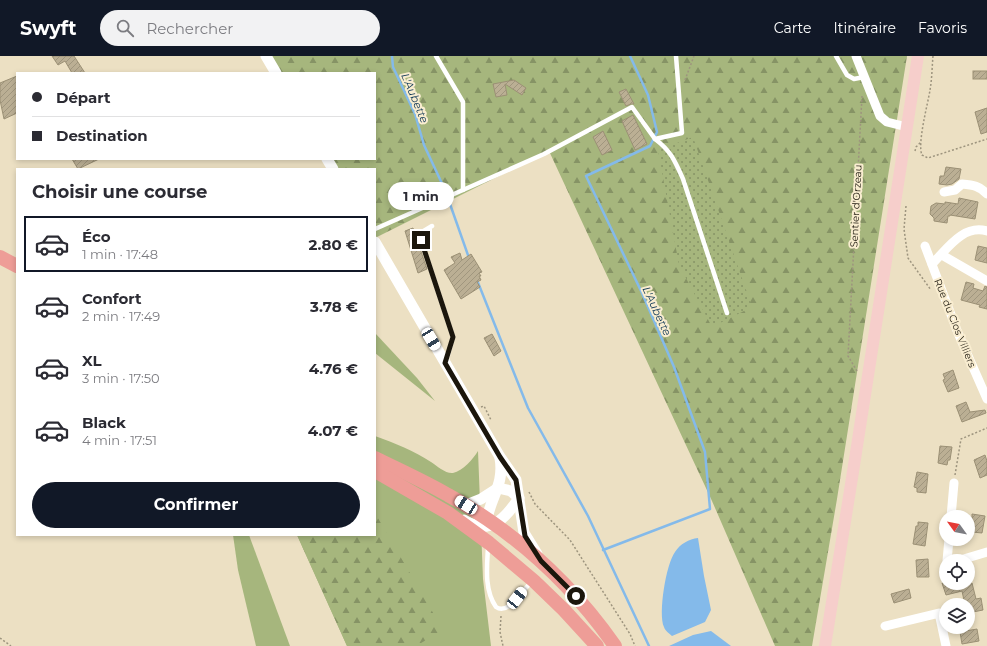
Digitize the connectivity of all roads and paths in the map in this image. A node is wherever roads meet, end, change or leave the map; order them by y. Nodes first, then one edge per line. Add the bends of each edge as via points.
1 (266, 56) edge
2 (436, 56) edge
3 (676, 56) edge
4 (694, 56) edge
5 (836, 56) edge
6 (856, 56) edge
7 (918, 56) edge
8 (934, 56) edge
9 (275, 72) edge
10 (864, 77) junction
11 (679, 97) junction
12 (907, 127) junction
13 (654, 138) junction
14 (987, 140) edge
15 (921, 142) junction
16 (914, 155) dead end
17 (463, 190) junction
18 (944, 192) dead end
19 (987, 194) edge
20 (907, 200) dead end
21 (432, 226) dead end
22 (376, 229) edge
23 (987, 231) edge
24 (376, 244) edge
25 (925, 246) dead end
26 (0, 247) edge
27 (942, 255) junction
28 (16, 256) edge
29 (0, 257) edge
30 (932, 264) junction
31 (16, 265) edge
32 (987, 281) edge
33 (931, 290) dead end
34 (727, 313) dead end
35 (445, 363) junction
36 (858, 373) dead end
37 (987, 399) edge
38 (474, 411) junction
39 (491, 420) dead end
40 (987, 428) edge
41 (500, 457) junction
42 (376, 459) edge
43 (376, 472) edge
44 (954, 483) joint
45 (498, 488) junction
46 (528, 492) dead end
47 (519, 498) junction
48 (466, 505) junction
49 (952, 510) edge
50 (448, 513) junction
51 (489, 523) junction
52 (489, 543) junction
53 (987, 552) edge
54 (975, 556) edge
55 (541, 561) junction
56 (534, 581) junction
57 (502, 610) junction
58 (885, 626) dead end
59 (0, 638) edge
60 (11, 646) edge
61 (503, 646) edge
62 (597, 646) edge
63 (616, 646) edge
64 (635, 646) edge
65 (825, 646) edge
66 (946, 646) edge

1 - 9 street
2 - 17 lane via 463,102
3 - 11 lane
4 - 11 path
5 - 10 lane via 847,75 854,79
6 - 10 street
7 - 12 main road
8 - 15 path
10 - 12 street via 880,116 887,122
10 - 36 path, Sentier d'Orzeau via 848,356
11 - 13 lane via 682,133
12 - 65 main road
13 - 17 lane via 632,107 544,154
13 - 34 lane via 666,147 683,179
14 - 15 path via 928,158 920,151
15 - 16 path via 916,147
17 - 22 lane
18 - 19 street via 955,190 962,184 974,185
20 - 33 path via 904,229 908,258
21 - 35 lane via 422,232 421,240 453,337
23 - 27 street via 979,229 961,235
24 - 35 street
25 - 30 street, Rue du Clos Villiers
26 - 28 main road
27 - 30 street
27 - 32 street
29 - 31 main road
30 - 37 street, Rue du Clos Villiers
35 - 38 street
38 - 39 path via 484,406
38 - 41 street
40 - 44 path via 961,439
41 - 45 street via 502,472
41 - 47 street via 516,480
42 - 48 main road
43 - 50 main road
44 - 49 street
45 - 47 street via 511,490
45 - 48 street
45 - 51 street via 491,504
46 - 64 path via 535,504 570,540 630,634
47 - 51 street via 502,519
47 - 55 street via 525,536
48 - 51 main road
50 - 51 street via 453,513 477,526
50 - 52 main road
51 - 52 street
51 - 55 main road via 520,543
52 - 56 main road
52 - 57 lane via 487,577 490,596 496,607
53 - 54 street
55 - 63 main road via 592,614
56 - 57 lane via 512,604
56 - 62 main road
57 - 61 path via 500,632
58 - 66 street via 939,613
59 - 60 path

